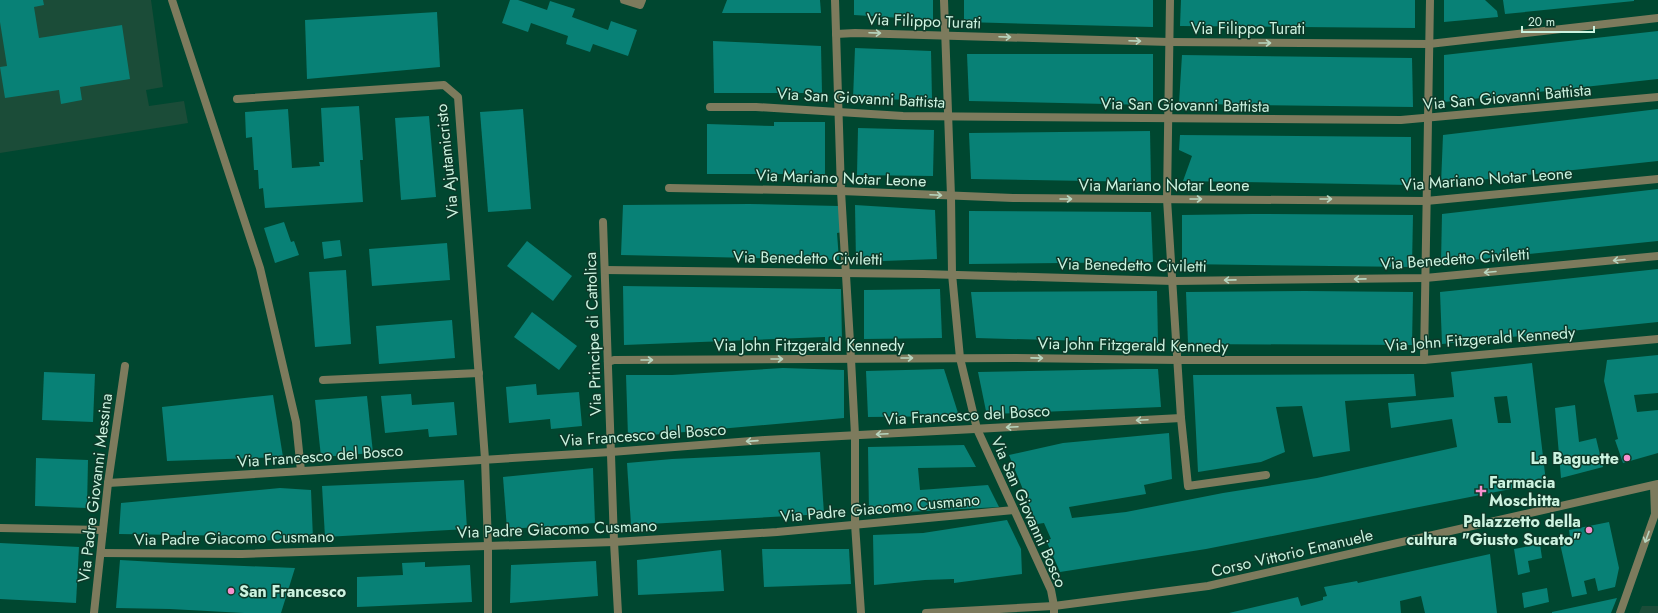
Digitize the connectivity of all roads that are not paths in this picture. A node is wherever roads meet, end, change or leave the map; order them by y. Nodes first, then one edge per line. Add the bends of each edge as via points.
1 (172, 0) edge
2 (624, 0) edge
3 (642, 0) edge
4 (835, 0) edge
5 (944, 0) edge
6 (1170, 0) edge
7 (1430, 0) edge
8 (1658, 18) edge
9 (836, 34) junction
10 (945, 35) junction
11 (1169, 42) junction
12 (1429, 44) junction
13 (1658, 97) edge
14 (237, 99) dead end
15 (710, 107) dead end
16 (839, 112) junction
17 (948, 116) junction
18 (1428, 118) junction
19 (1168, 119) junction
20 (1658, 179) edge
21 (669, 188) dead end
22 (841, 191) junction
23 (951, 196) junction
24 (1167, 199) junction
25 (1426, 201) junction
26 (603, 222) dead end
27 (1658, 256) edge
28 (605, 270) junction
29 (847, 273) junction
30 (952, 274) junction
31 (1425, 278) junction
32 (1173, 281) junction
33 (1658, 339) edge
34 (960, 358) junction
35 (852, 359) junction
36 (1178, 360) junction
37 (1424, 360) junction
38 (608, 362) junction
39 (125, 366) dead end
40 (479, 373) junction
41 (323, 380) dead end
42 (1181, 418) junction
43 (977, 429) junction
44 (855, 435) junction
45 (611, 452) junction
46 (485, 459) junction
47 (301, 471) junction
48 (1266, 476) dead end
49 (108, 483) junction
50 (1656, 485) edge
51 (1014, 510) junction
52 (856, 524) junction
53 (0, 528) edge
54 (103, 530) junction
55 (614, 542) junction
56 (488, 546) junction
57 (100, 553) junction
58 (1054, 610) edge
59 (94, 613) edge
60 (488, 613) edge
61 (618, 613) edge
62 (861, 613) edge
63 (926, 613) edge
64 (1620, 613) edge

1 - 47 street via 260,268 296,422
2 - 3 street via 640,5
4 - 9 street
5 - 10 street, Via San Giovanni Bosco
6 - 11 street
7 - 12 street
8 - 12 street, Via Filippo Turati
9 -> 10 street, Via Filippo Turati
9 - 16 street
10 -> 11 street, Via Filippo Turati
10 - 17 street, Via San Giovanni Bosco
11 -> 12 street, Via Filippo Turati
11 - 19 street
12 - 18 street
13 - 18 street, Via San Giovanni Battista
14 - 40 street, Via Ajutamicristo via 444,85 458,98
15 - 16 street, Via San Giovanni Battista
16 - 17 street, Via San Giovanni Battista
16 - 22 street
17 - 19 street, Via San Giovanni Battista
17 - 23 street, Via San Giovanni Bosco
18 - 19 street, Via San Giovanni Battista
18 - 25 street
19 - 24 street
20 - 25 street, Via Mariano Notar Leone
21 - 22 street, Via Mariano Notar Leone
22 -> 23 street, Via Mariano Notar Leone
22 - 29 street
23 -> 24 street, Via Mariano Notar Leone
23 - 30 street, Via San Giovanni Bosco
24 -> 25 street, Via Mariano Notar Leone
24 - 32 street
25 - 31 street
26 - 28 street, Via Principe di Cattolica
27 -> 31 street, Via Benedetto Civiletti
28 - 29 street, Via Benedetto Civiletti
28 - 38 street, Via Principe di Cattolica
29 - 30 street, Via Benedetto Civiletti
29 - 35 street
30 - 32 street, Via Benedetto Civiletti
30 - 34 street, Via San Giovanni Bosco
31 -> 32 street, Via Benedetto Civiletti
31 - 37 street
32 - 36 street
33 - 37 street, Via John Fitzgerald Kennedy
35 -> 34 street, Via John Fitzgerald Kennedy
34 -> 36 street, Via John Fitzgerald Kennedy
34 - 43 street, Via San Giovanni Bosco
38 -> 35 street, Via John Fitzgerald Kennedy
35 - 44 street
36 - 37 street, Via John Fitzgerald Kennedy
36 - 42 street
38 - 45 street, Via Principe di Cattolica
39 - 49 street, Via Padre Giovanni Messina
40 - 41 street
40 - 46 street, Via Ajutamicristo
42 -> 43 street, Via Francesco del Bosco
42 - 48 street via 1188,486
43 -> 44 street, Via Francesco del Bosco
43 - 51 street, Via San Giovanni Bosco
44 -> 45 street, Via Francesco del Bosco
44 - 52 street
45 - 46 street, Via Francesco del Bosco
45 - 55 street, Via Principe di Cattolica
46 - 47 street, Via Francesco del Bosco
46 - 56 street, Via Ajutamicristo
47 - 49 street, Via Francesco del Bosco
49 - 54 street, Via Padre Giovanni Messina
50 - 58 street, Corso Vittorio Emanuele via 1208,586
50 -> 64 street via 1655,514
51 - 52 street, Via Padre Giacomo Cusmano
51 - 58 street, Via San Giovanni Bosco via 1051,590
52 - 55 street, Via Padre Giacomo Cusmano via 777,532
52 - 62 street
53 - 54 street
54 - 57 street, Via Padre Giovanni Messina
55 - 56 street, Via Padre Giacomo Cusmano
55 - 61 street, Via Principe di Cattolica
56 - 57 street, Via Padre Giacomo Cusmano via 242,554
56 - 60 street, Via Ajutamicristo
57 - 59 street, Via Padre Giovanni Messina
58 - 63 street, Corso Vittorio Emanuele

